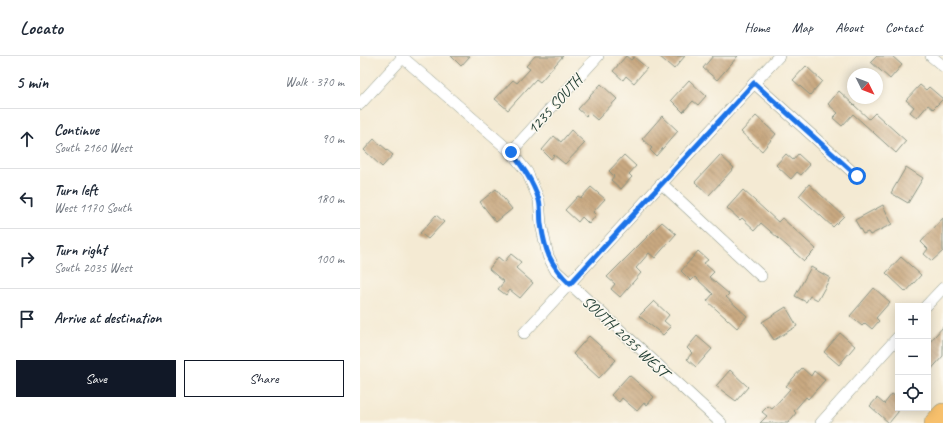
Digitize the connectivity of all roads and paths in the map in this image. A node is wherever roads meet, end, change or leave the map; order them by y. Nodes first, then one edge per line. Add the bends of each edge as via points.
1 (598, 56) edge
2 (779, 56) edge
3 (931, 56) edge
4 (403, 57) edge
5 (943, 66) edge
6 (754, 83) junction
7 (360, 104) edge
8 (511, 152) junction
9 (857, 176) dead end
10 (662, 184) junction
11 (761, 276) dead end
12 (570, 284) junction
13 (943, 288) edge
14 (929, 303) edge
15 (524, 333) dead end
16 (897, 339) edge
17 (943, 414) edge
18 (721, 423) edge
19 (821, 423) edge
20 (935, 423) edge

1 - 8 street, 1235 SOUTH
2 - 6 street
3 - 5 street
4 - 7 street
4 - 8 street, SOUTH 2035 WEST
6 - 9 street
6 - 10 street
8 - 12 street, SOUTH 2035 WEST via 527,172 539,200 548,256 556,271
10 - 11 street
10 - 12 street
12 - 15 street
12 - 18 street, SOUTH 2035 WEST
13 - 14 street
16 - 19 street
17 - 20 highway

